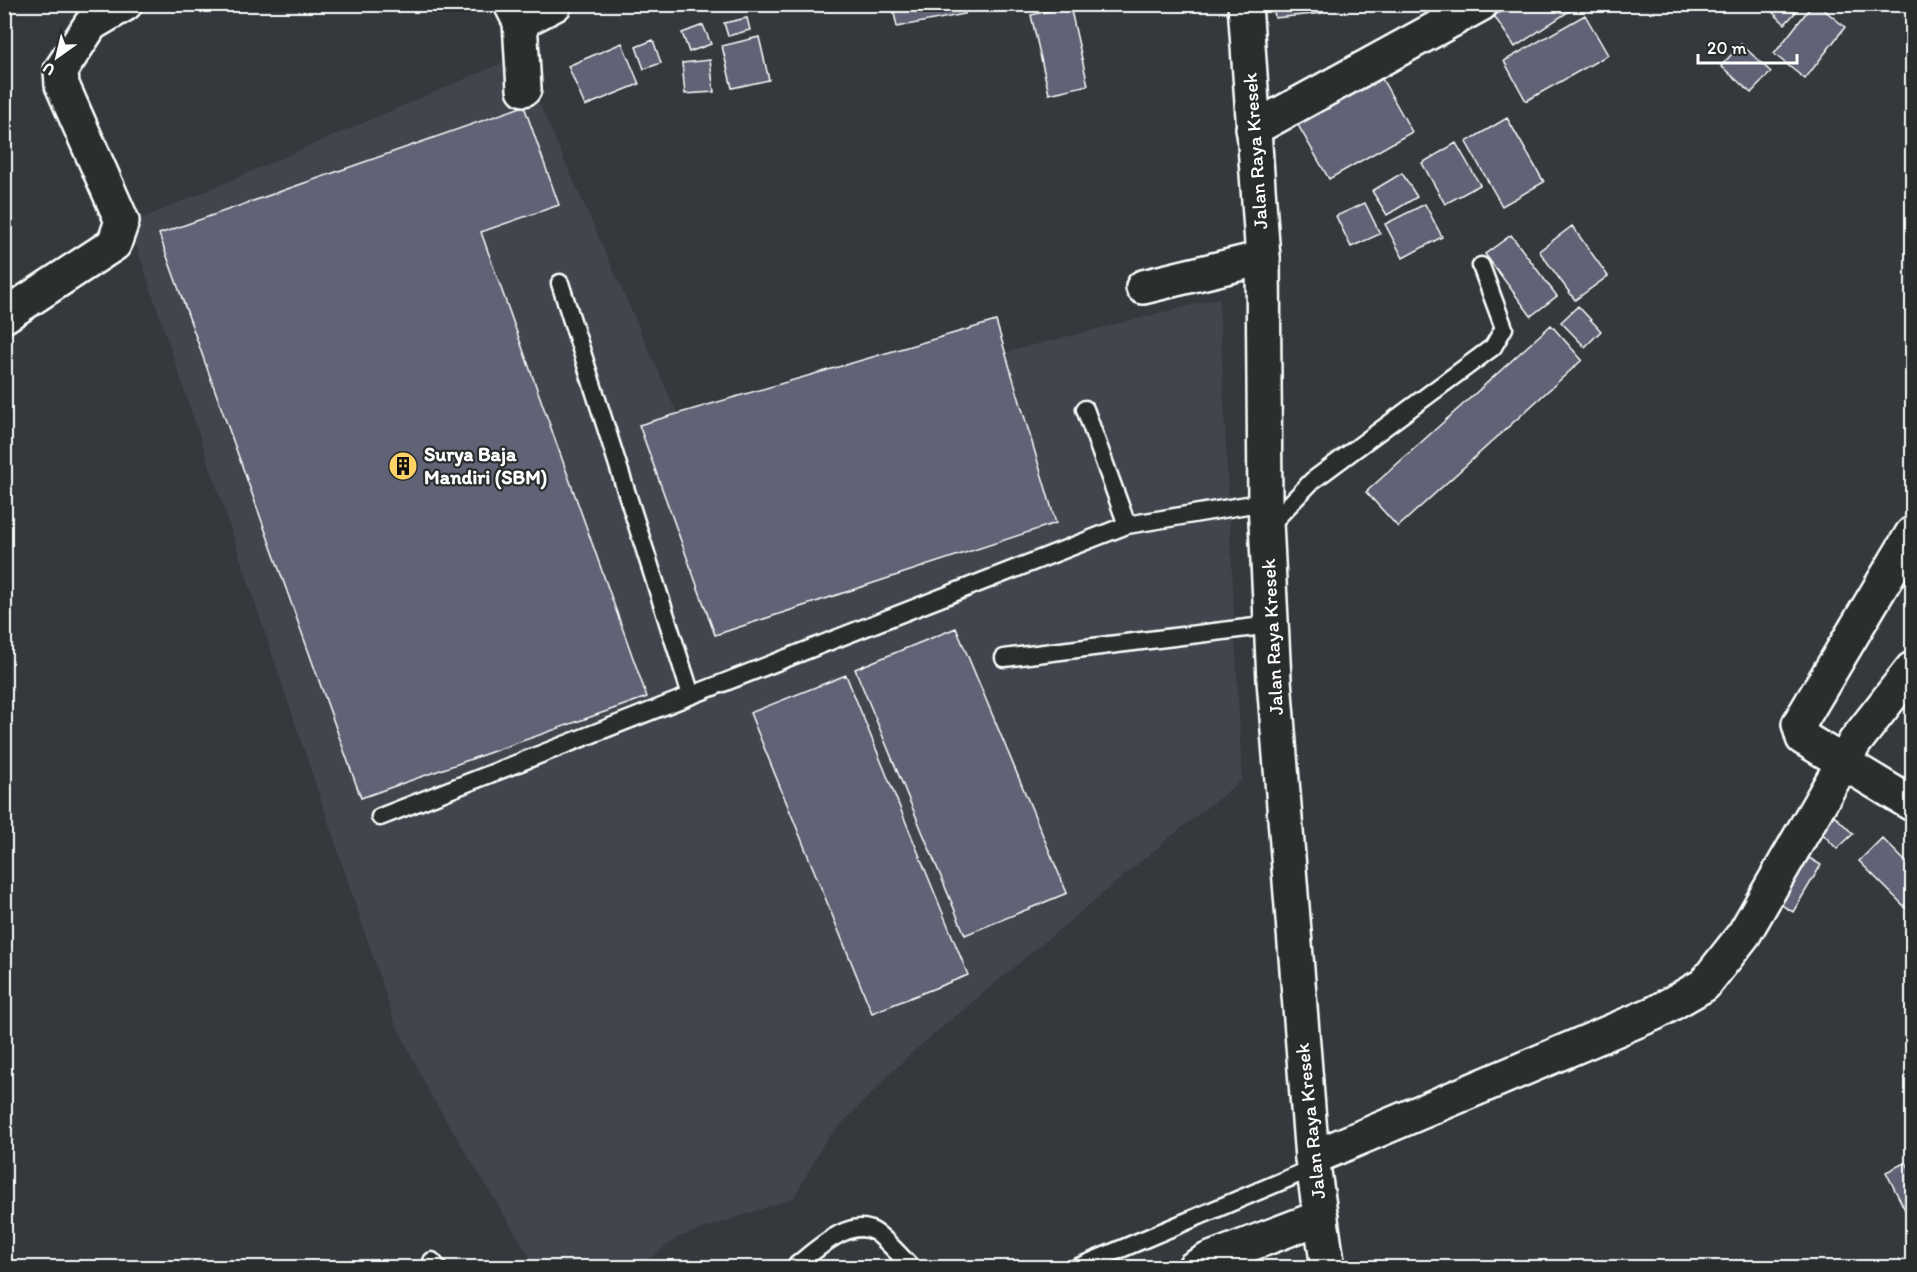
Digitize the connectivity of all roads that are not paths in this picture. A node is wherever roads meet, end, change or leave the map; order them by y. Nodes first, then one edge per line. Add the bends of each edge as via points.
1 (125, 4) edge
2 (555, 4) edge
3 (1245, 4) edge
4 (1481, 4) edge
5 (515, 13) edge
6 (83, 14) edge
7 (524, 89) dead end
8 (1253, 129) junction
9 (1263, 258) junction
10 (1481, 266) dead end
11 (560, 283) dead end
12 (1143, 287) dead end
13 (4, 316) edge
14 (1085, 409) dead end
15 (1266, 515) junction
16 (1127, 525) junction
17 (1912, 534) edge
18 (1271, 625) junction
19 (1004, 658) dead end
20 (1912, 669) edge
21 (691, 695) junction
22 (1844, 762) junction
23 (1912, 804) edge
24 (380, 817) dead end
25 (1312, 1163) junction
26 (1321, 1217) junction
27 (793, 1268) edge
28 (912, 1268) edge
29 (1076, 1268) edge
30 (1194, 1268) edge
31 (1328, 1268) edge

1 - 6 street
2 - 5 street
3 - 8 street, Jalan Raya Kresek
4 - 8 street
5 - 7 street
6 - 13 street via 61,70 62,85 122,221 114,244
8 - 9 street, Jalan Raya Kresek
9 - 12 street
9 - 15 street, Jalan Raya Kresek
10 - 15 lane via 1504,327 1493,347
11 - 21 lane
14 - 16 lane
15 - 16 lane
15 - 18 street, Jalan Raya Kresek
16 - 21 lane
17 - 22 street via 1798,724 1803,738
18 - 19 lane
18 - 25 street, Jalan Raya Kresek
20 - 22 street
21 - 24 lane
22 - 23 street
22 - 25 street via 1744,934 1704,985 1655,1012
25 - 26 street, Jalan Raya Kresek
25 - 29 lane
26 - 30 street
26 - 31 street, Jalan Raya Kresek
27 - 28 lane via 855,1227 874,1231

